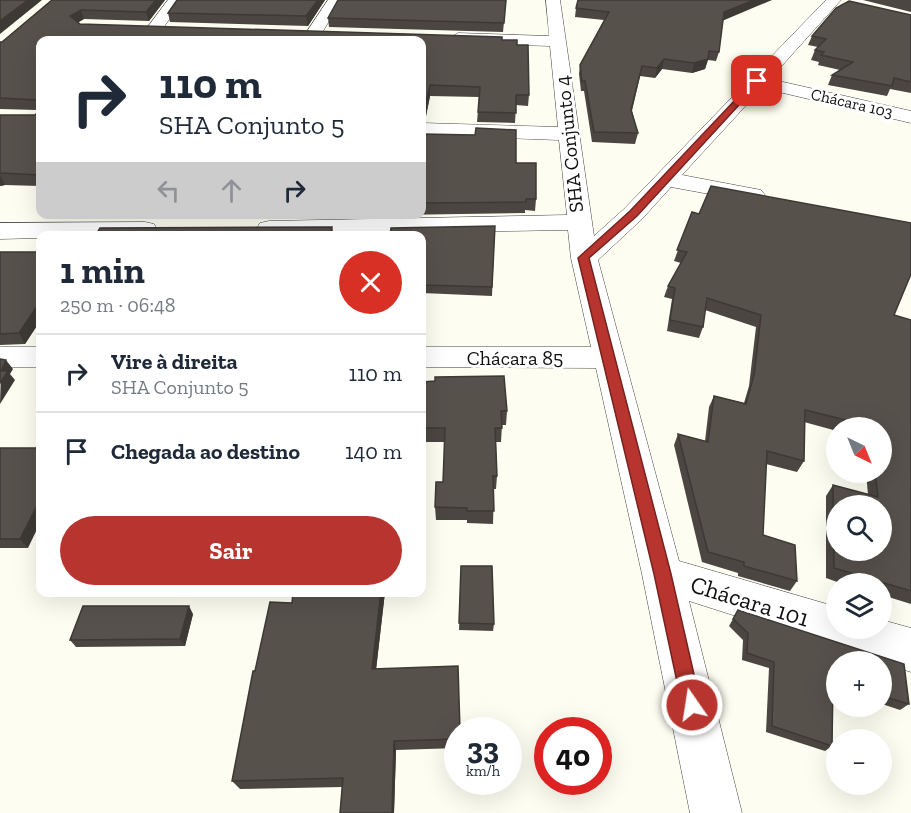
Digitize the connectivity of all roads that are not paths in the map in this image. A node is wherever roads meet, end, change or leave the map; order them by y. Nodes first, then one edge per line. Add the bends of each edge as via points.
1 (176, 0) edge
2 (335, 0) edge
3 (553, 0) edge
4 (838, 1) edge
5 (177, 29) edge
6 (336, 34) edge
7 (439, 37) edge
8 (558, 41) junction
9 (757, 81) junction
10 (911, 117) edge
11 (426, 129) edge
12 (568, 134) junction
13 (667, 178) junction
14 (774, 199) edge
15 (577, 210) junction
16 (633, 214) junction
17 (249, 228) edge
18 (166, 229) edge
19 (0, 231) edge
20 (584, 258) junction
21 (0, 357) edge
22 (36, 357) edge
23 (426, 357) edge
24 (608, 358) junction
25 (662, 574) junction
26 (826, 624) edge
27 (874, 639) edge
28 (911, 650) edge
29 (716, 813) edge

1 - 5 street via 149,28
2 - 6 street via 308,33
3 - 8 street, SHA Conjunto 4
4 - 9 street
7 - 8 street
8 - 12 street, SHA Conjunto 4
9 - 10 street, Chácara 103
9 - 13 street
11 - 12 street
12 - 15 street, SHA Conjunto 4
13 - 14 street
13 - 16 street
15 - 16 street via 588,207
15 - 17 street via 534,225
15 - 20 street, SHA Conjunto 4
16 - 20 street
18 - 19 street
20 - 24 street, SHA Conjunto 4
21 - 22 street
23 - 24 street, Chácara 85
24 - 25 street, SHA Conjunto 4
25 - 26 street, Chácara 101
25 - 29 street, SHA Conjunto 4
27 - 28 street, Chácara 101

